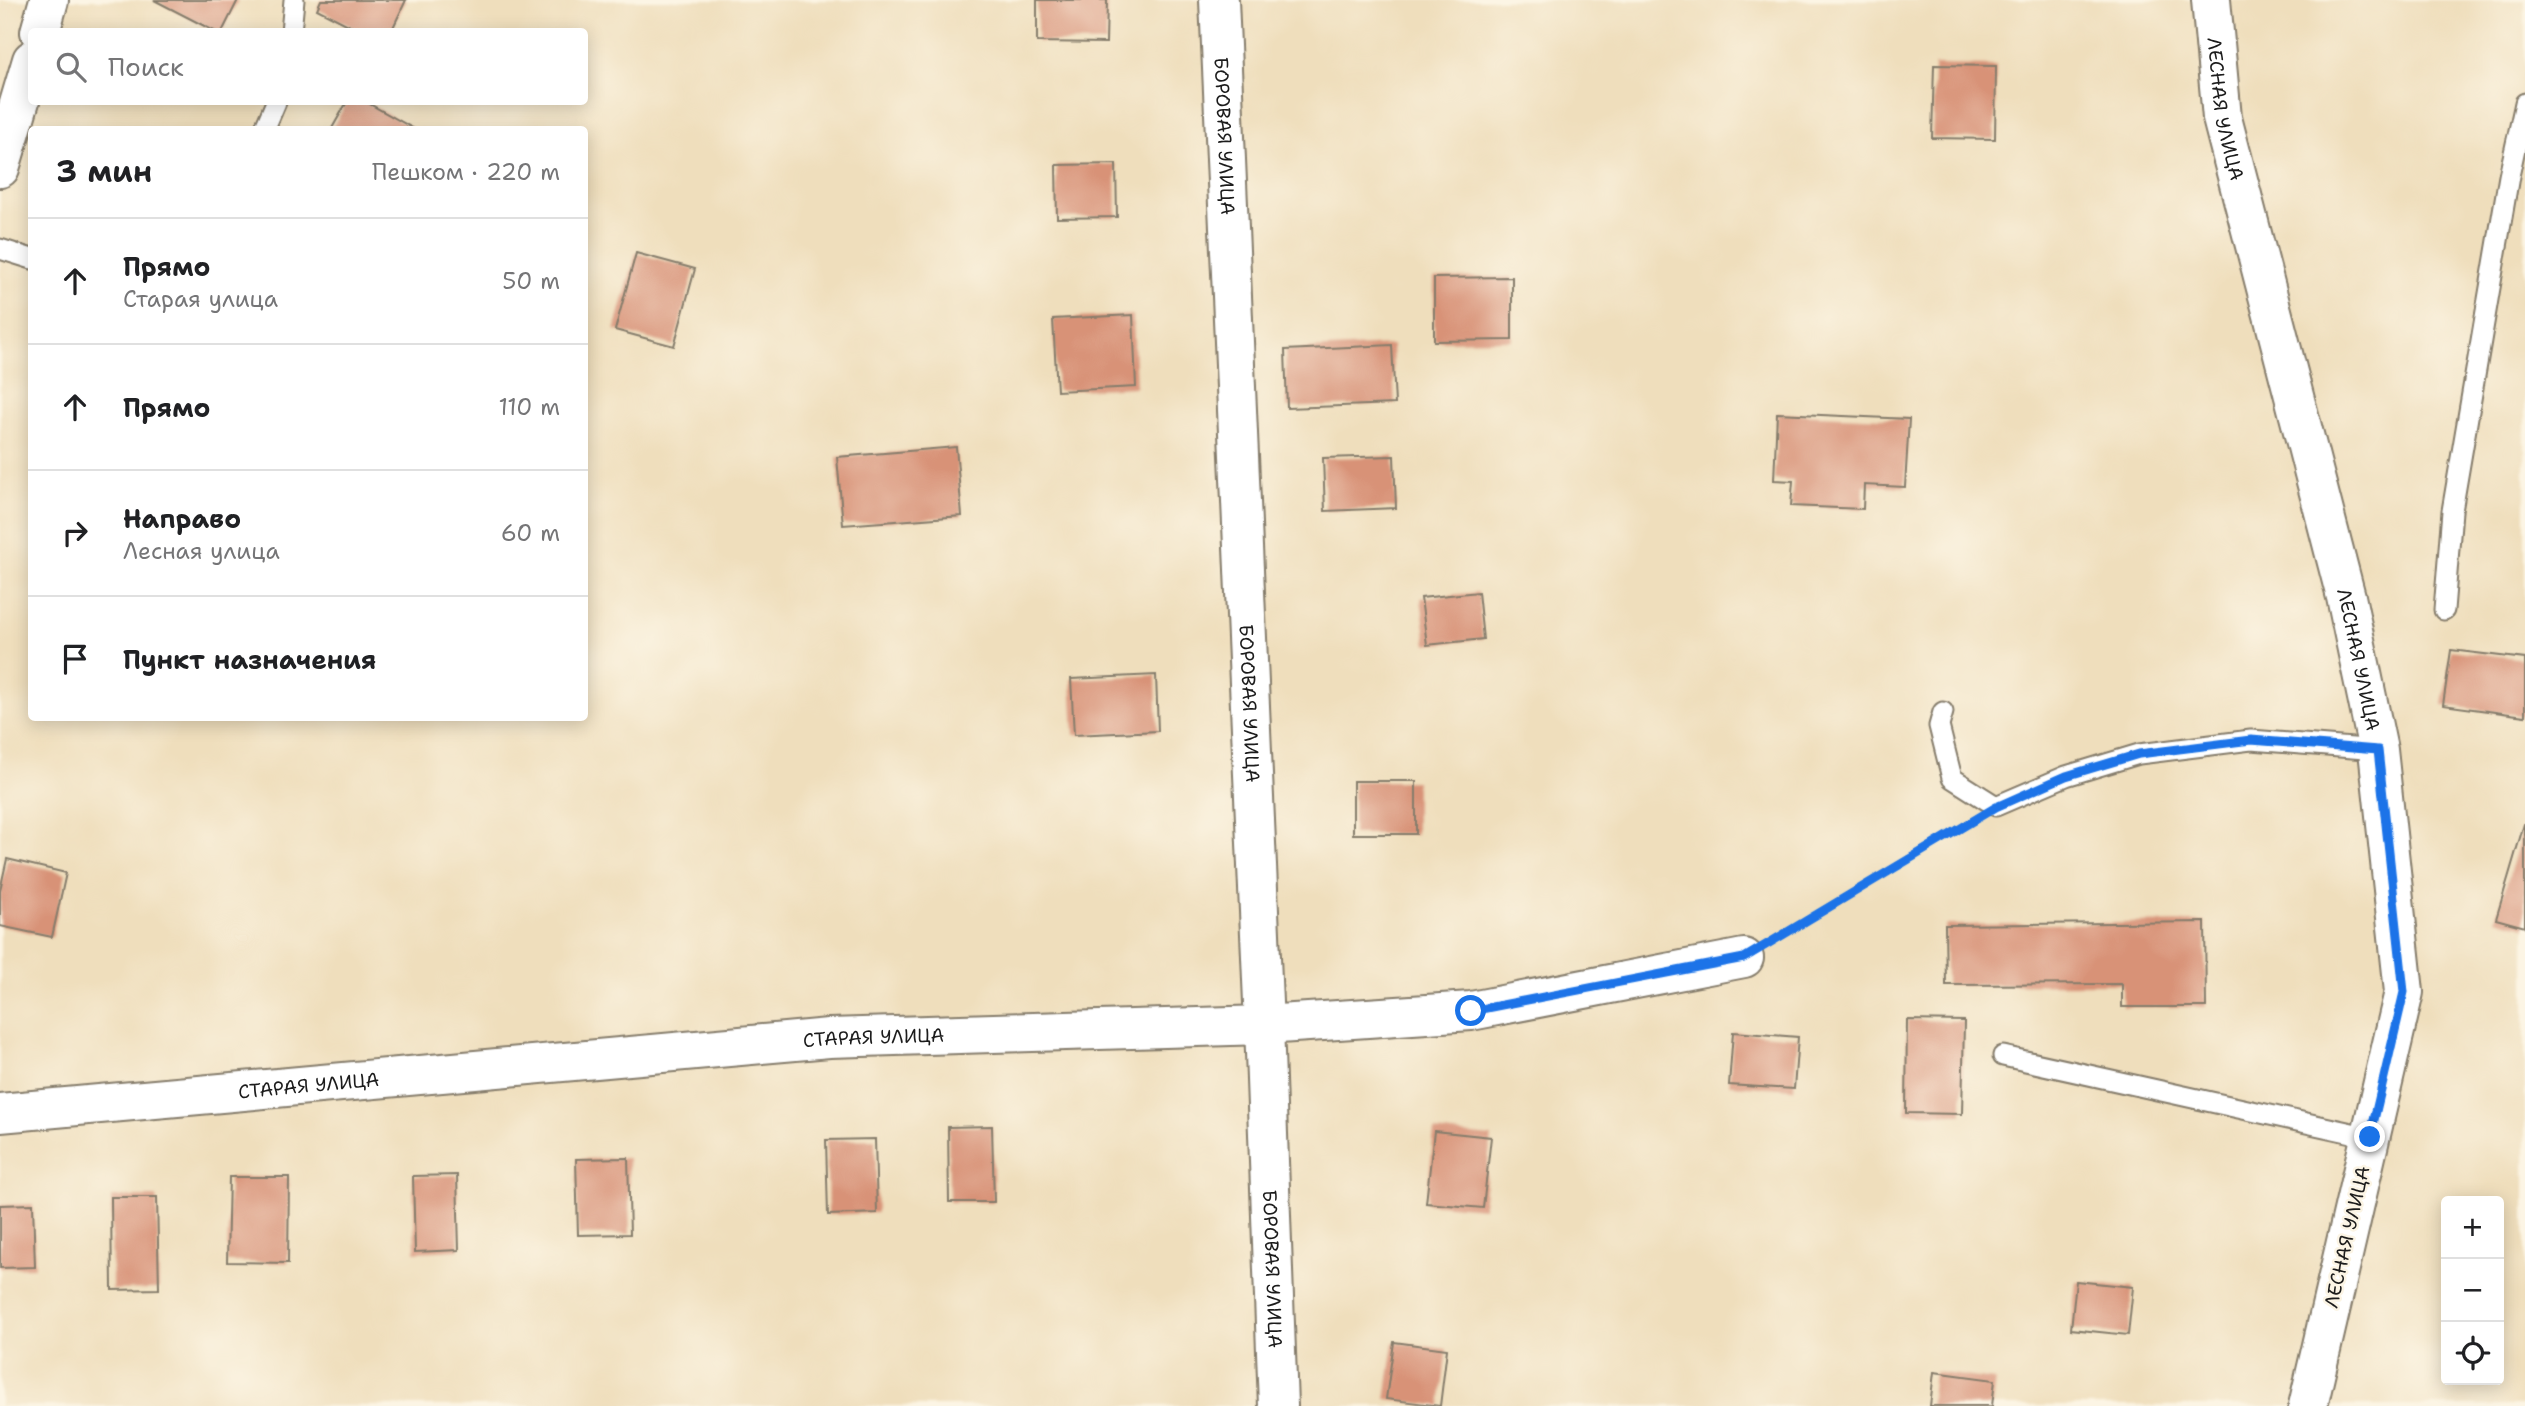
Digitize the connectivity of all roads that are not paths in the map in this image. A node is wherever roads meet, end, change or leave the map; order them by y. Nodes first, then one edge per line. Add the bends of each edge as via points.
1 (49, 0) edge
2 (294, 0) edge
3 (1219, 0) edge
4 (2211, 0) edge
5 (41, 28) edge
6 (291, 28) edge
7 (28, 74) edge
8 (2525, 103) edge
9 (275, 105) edge
10 (266, 126) edge
11 (0, 168) edge
12 (0, 249) edge
13 (28, 257) edge
14 (2444, 610) dead end
15 (1943, 712) dead end
16 (2378, 750) junction
17 (1744, 958) road end
18 (1264, 1025) junction
19 (2003, 1056) dead end
20 (0, 1114) edge
21 (2370, 1137) junction
22 (1278, 1406) edge
23 (2308, 1406) edge

1 - 5 street
2 - 6 lane
3 - 18 street, БОРОВАЯ УЛИЦА
4 - 16 street, ЛЕСНАЯ УЛИЦА via 2222,118 2346,597
7 - 11 street
8 - 14 lane via 2452,511
9 - 10 lane
12 - 13 lane
15 - 16 lane via 1939,726 1952,778 1996,807 2066,776 2139,754 2251,740
16 - 21 street, ЛЕСНАЯ УЛИЦА via 2404,992
17 - 18 street, СТАРАЯ УЛИЦА via 1471,1011
18 - 20 street, СТАРАЯ УЛИЦА via 829,1038
18 - 22 street, БОРОВАЯ УЛИЦА
19 - 21 lane
21 - 23 street, ЛЕСНАЯ УЛИЦА

